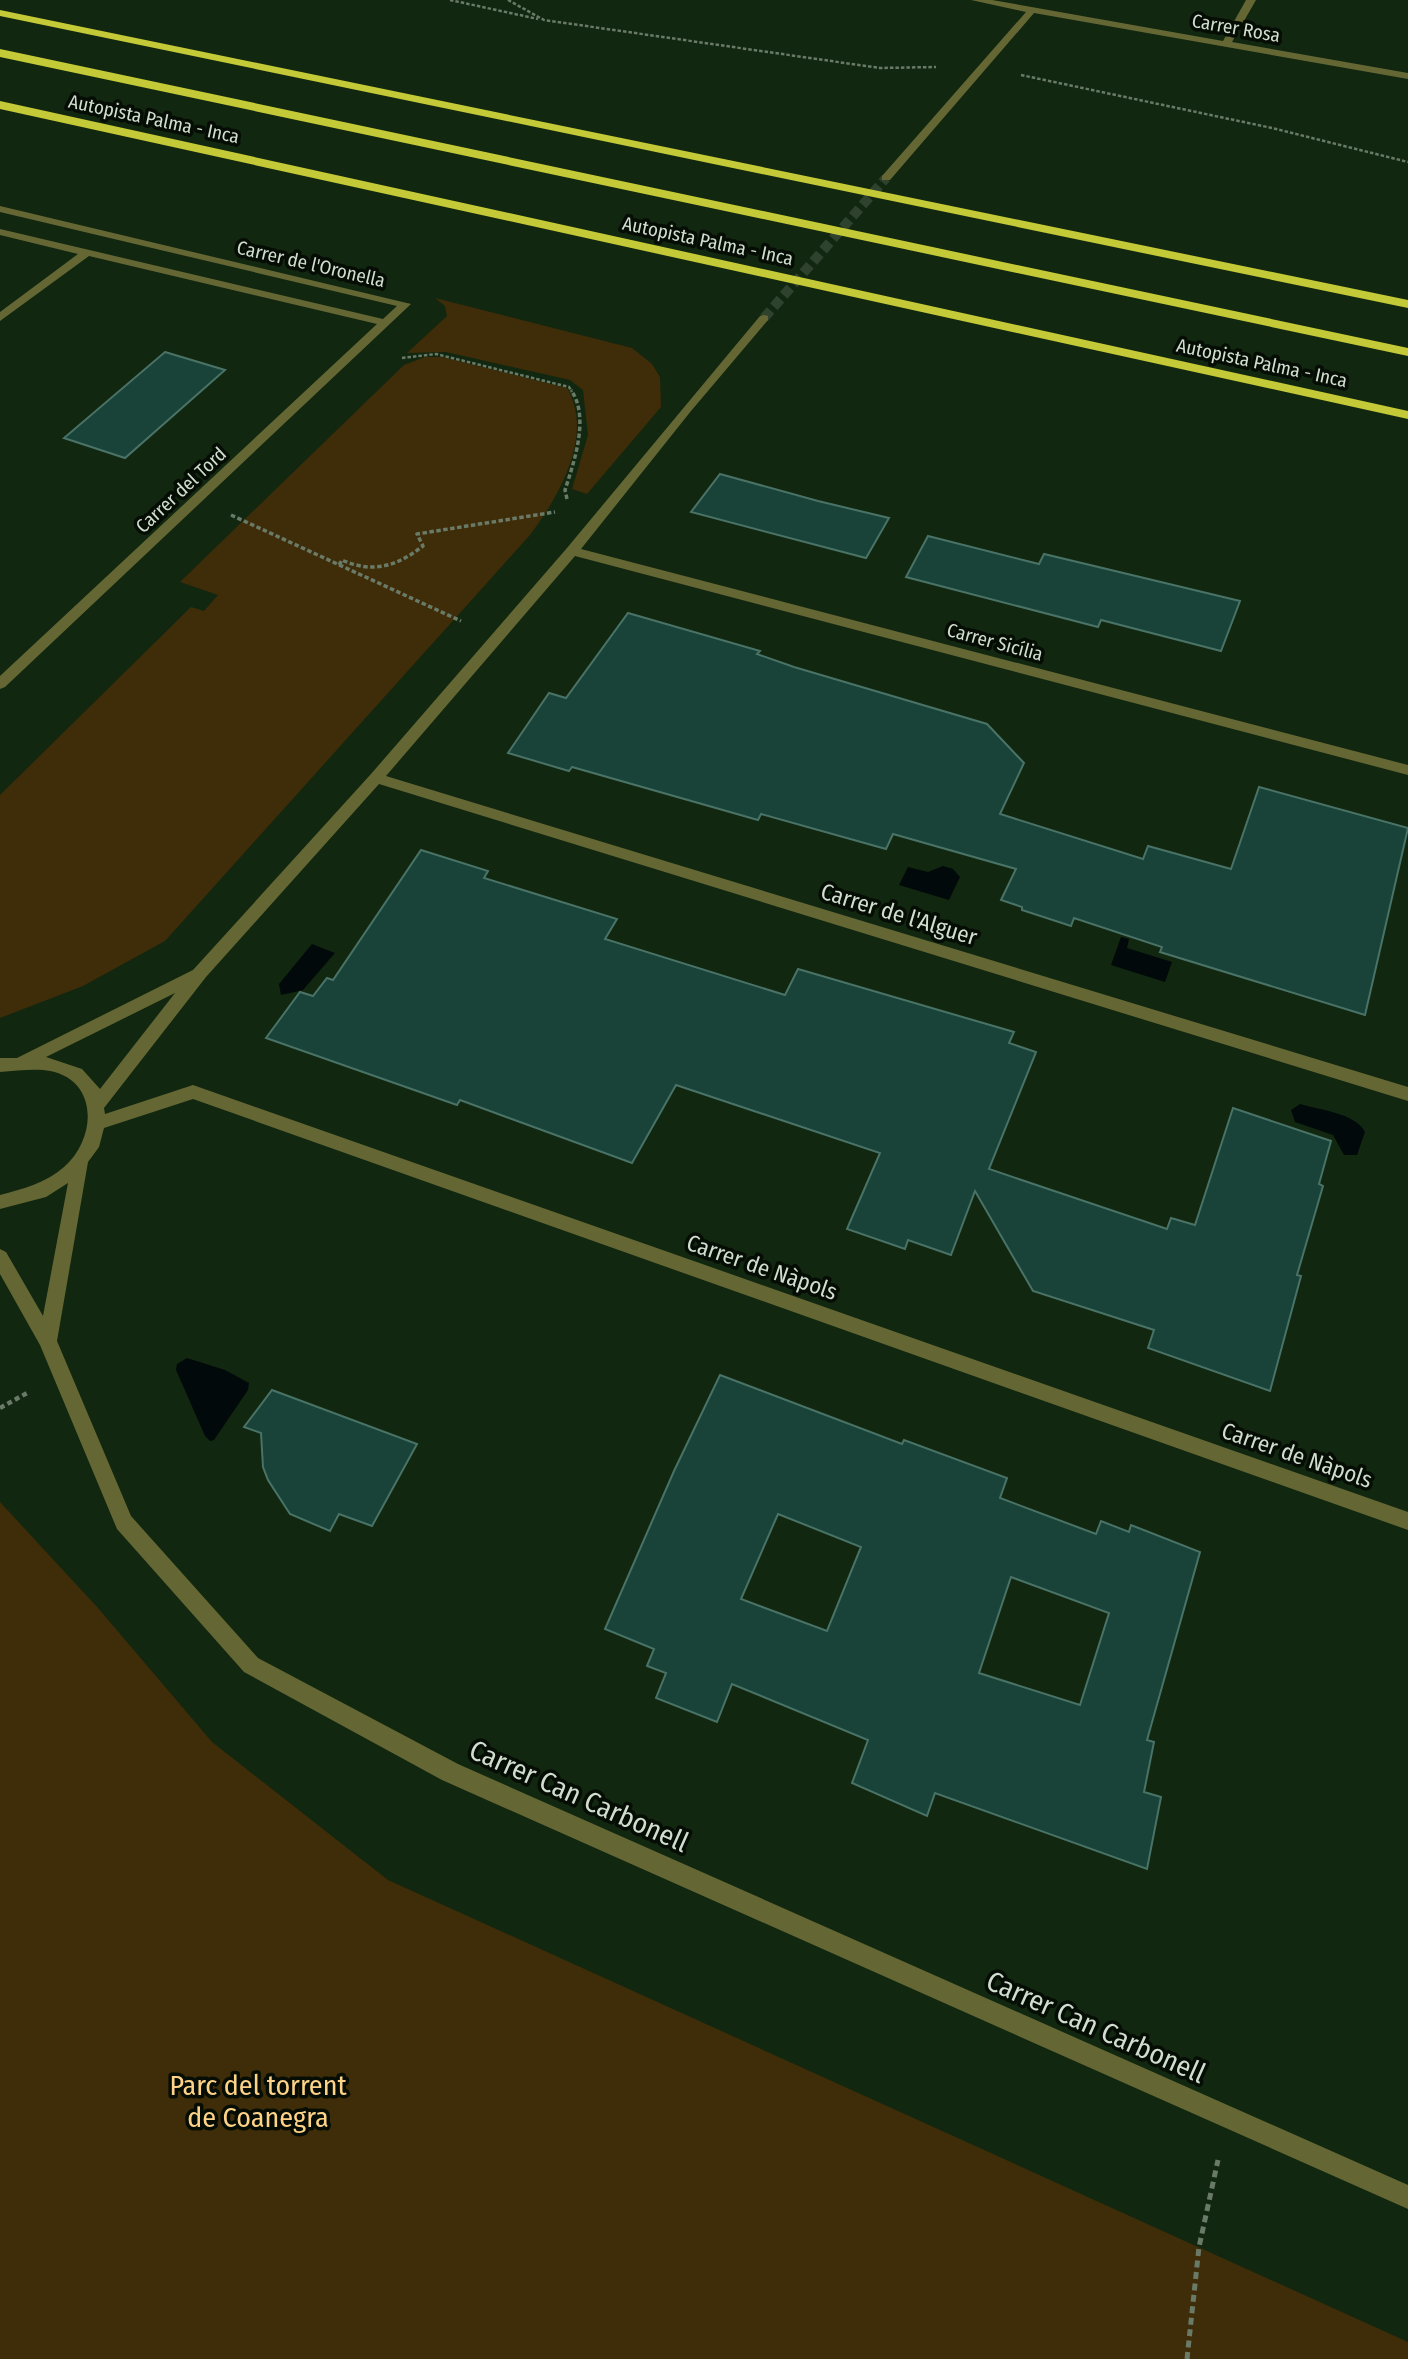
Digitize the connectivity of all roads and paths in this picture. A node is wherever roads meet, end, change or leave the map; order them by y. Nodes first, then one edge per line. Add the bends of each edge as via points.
1 (450, 0) edge
2 (976, 0) edge
3 (1251, 0) edge
4 (1032, 10) junction
5 (0, 13) edge
6 (544, 20) dead end
7 (1226, 44) junction
8 (0, 53) edge
9 (1408, 76) edge
10 (0, 105) edge
11 (886, 178) tunnel mouth
12 (0, 209) edge
13 (0, 232) edge
14 (88, 252) junction
15 (1408, 304) edge
16 (0, 318) edge
17 (764, 318) tunnel mouth
18 (386, 323) junction
19 (360, 347) junction
20 (1408, 352) edge
21 (1408, 415) edge
22 (199, 500) junction
23 (567, 502) dead end
24 (559, 512) dead end
25 (572, 551) junction
26 (339, 565) junction
27 (461, 621) dead end
28 (0, 684) edge
29 (1408, 770) edge
30 (376, 778) junction
31 (200, 973) junction
32 (20, 1061) junction
33 (0, 1065) edge
34 (1408, 1094) edge
35 (99, 1114) junction
36 (80, 1164) junction
37 (0, 1202) edge
38 (0, 1257) edge
39 (48, 1341) junction
40 (1408, 1521) edge
41 (1227, 2118) junction
42 (1408, 2197) edge
43 (1187, 2359) edge

1 - 6 path
2 - 4 street, Carrer Rosa
3 - 7 street
4 - 7 street, Carrer Rosa
4 - 11 street
5 - 15 highway
7 - 9 street, Carrer Rosa
8 - 20 highway, Autopista Palma - Inca
10 - 21 highway, Autopista Palma - Inca
12 - 18 street, Carrer de l'Oronella via 405,304
13 - 14 street, Carrer de l'Oronella
14 - 16 street
14 - 18 street, Carrer de l'Oronella
17 - 25 street
18 - 19 street, Carrer del Tord
19 - 22 street, Carrer del Tord
19 - 23 path via 404,359 421,354 447,356 569,387 576,400 579,430 565,490
22 - 26 path
22 - 28 street, Carrer del Tord
24 - 26 path via 417,534 423,546 394,565 359,569 342,560
25 - 29 street, Carrer Sicília
25 - 30 street
26 - 27 path
30 - 31 street
30 - 34 street, Carrer de l'Alguer
31 - 32 street
31 - 35 street
32 - 33 street
32 - 35 street via 62,1066 78,1075 90,1087
35 - 36 street via 93,1144
35 - 40 street, Carrer de Nàpols via 193,1092
36 - 37 street via 40,1193
36 - 39 street
38 - 39 street, Carrer Can Carbonell
39 - 41 street, Carrer Can Carbonell via 124,1521 250,1665 450,1772
41 - 42 street, Carrer Can Carbonell
41 - 43 path via 1199,2247

